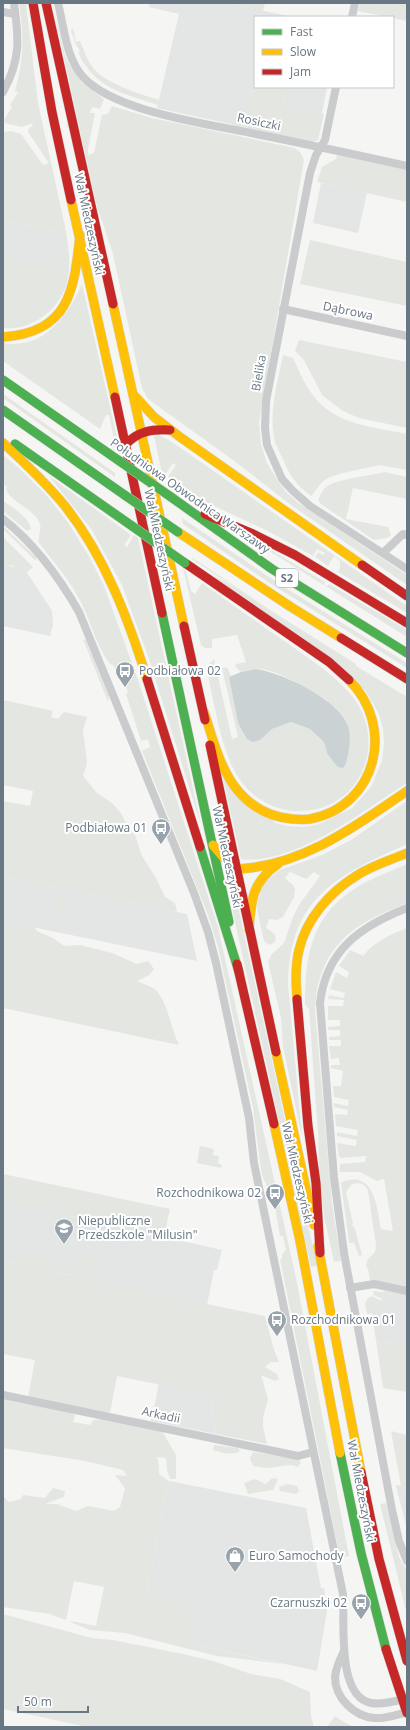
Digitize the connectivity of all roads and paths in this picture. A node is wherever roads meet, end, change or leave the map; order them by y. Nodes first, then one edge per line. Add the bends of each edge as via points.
1 (14, 3) edge
2 (33, 3) edge
3 (46, 3) edge
4 (58, 3) edge
5 (355, 3) edge
6 (3, 12) edge
7 (15, 14) junction
8 (352, 16) edge
9 (336, 88) edge
10 (3, 92) edge
11 (320, 148) junction
12 (407, 166) edge
13 (80, 235) junction
14 (284, 309) junction
15 (407, 336) edge
16 (3, 337) edge
17 (3, 380) edge
18 (133, 394) junction
19 (3, 410) edge
20 (170, 430) junction
21 (142, 432) junction
22 (3, 436) edge
23 (3, 443) edge
24 (125, 445) junction
25 (171, 497) junction
26 (3, 519) edge
27 (407, 535) edge
28 (383, 553) junction
29 (407, 568) edge
30 (407, 596) edge
31 (407, 623) edge
32 (407, 653) edge
33 (407, 679) edge
34 (204, 712) junction
35 (407, 791) edge
36 (213, 845) junction
37 (407, 853) edge
38 (280, 862) junction
39 (236, 869) junction
40 (407, 908) edge
41 (249, 930) junction
42 (239, 972) junction
43 (320, 1253) junction
44 (350, 1288) junction
45 (407, 1291) edge
46 (3, 1395) edge
47 (313, 1452) junction
48 (407, 1561) edge
49 (344, 1651) junction
50 (407, 1660) edge
51 (404, 1699) edge
52 (407, 1712) edge

1 - 7 street
2 - 13 main road, Wał Miedzeszyński via 52,112
3 - 18 main road, Wał Miedzeszyński
4 - 11 street, Rosiczki via 77,69 90,84 108,96 153,112
5 - 8 street
6 - 7 street
7 - 10 street via 18,41 16,61
9 - 11 street, Bielika via 325,140
11 - 12 street, Rosiczki
11 - 14 street, Bielika via 310,173
13 - 16 main road via 73,284 61,310 48,323 34,331
13 - 24 main road, Wał Miedzeszyński
14 - 15 street, Dąbrowa
14 - 28 street, Bielika via 265,415 267,445 273,461 282,479 293,492 310,506
17 - 25 main road, Południowa Obwodnica Warszawy / S2, bridge
18 - 20 main road via 143,407
18 - 21 main road, Wał Miedzeszyński
19 - 33 main road, S2, bridge via 286,604
20 - 21 main road via 154,429
20 - 30 main road
21 - 24 main road via 132,437
21 - 34 main road, Wał Miedzeszyński
22 - 34 main road, bridge via 185,562 330,665 354,685 369,708 375,727 376,749 373,766 359,791 338,810 323,816 297,820 275,816 256,807 233,784
23 - 42 main road via 65,506 91,544 113,585 153,698
24 - 36 main road, Wał Miedzeszyński
25 - 31 main road via 295,555
25 - 32 main road, Południowa Obwodnica Warszawy / S2 via 272,569
26 - 47 street via 43,558 79,612 208,932 249,1118 254,1162
27 - 28 street via 403,534
28 - 29 street, Bielika
34 - 39 main road, Wał Miedzeszyński
35 - 38 main road via 329,843
36 - 39 main road
36 - 42 main road, Wał Miedzeszyński
37 - 43 main road via 358,875 332,893 314,916 299,950 296,976 298,1016 316,1183
38 - 39 main road
38 - 41 main road via 265,873 255,887
39 - 41 main road, Wał Miedzeszyński
40 - 44 street via 365,928 347,943 331,966 321,996 334,1178
41 - 43 main road, Wał Miedzeszyński
42 - 51 main road, Wał Miedzeszyński via 302,1248 361,1553 379,1626
43 - 50 main road, Wał Miedzeszyński via 375,1539
44 - 45 street via 374,1284
44 - 48 street via 392,1510 399,1542
46 - 47 street, Arkadii via 298,1456
47 - 49 street via 343,1594
49 - 51 street via 350,1685 362,1699 375,1704
49 - 52 street via 337,1665 335,1678 338,1690 349,1706 360,1714 374,1718
51 - 52 main road, Wał Miedzeszyński

